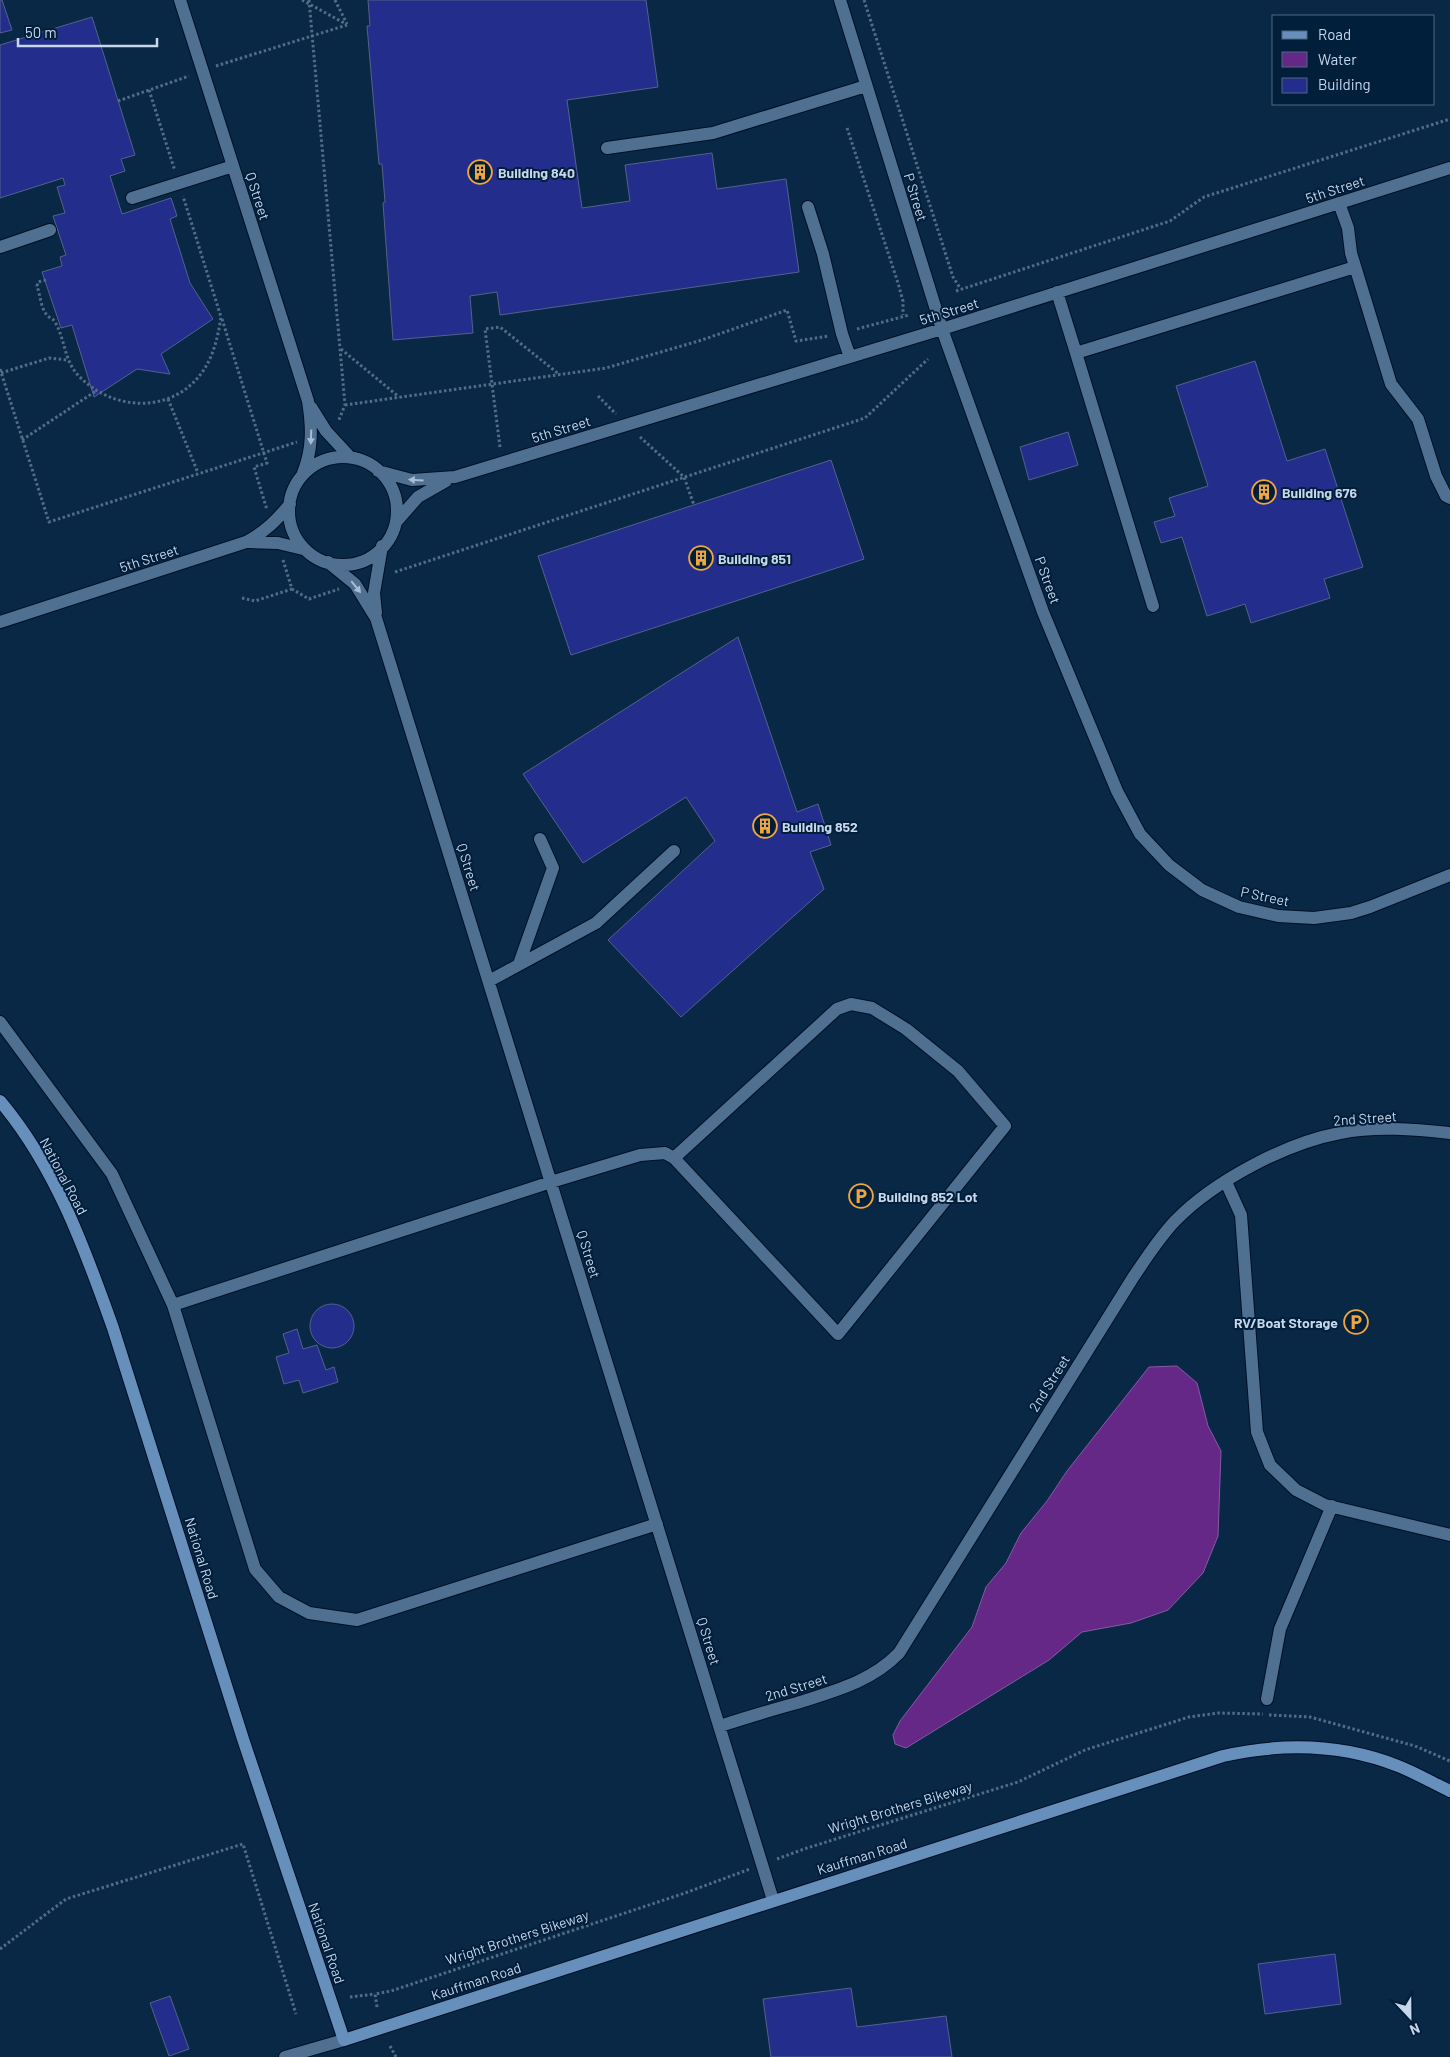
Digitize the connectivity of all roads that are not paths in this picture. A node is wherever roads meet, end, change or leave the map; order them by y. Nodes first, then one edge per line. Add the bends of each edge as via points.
1 (180, 0) edge
2 (840, 0) edge
3 (866, 86) junction
4 (607, 148) dead end
5 (233, 166) junction
6 (1450, 168) edge
7 (132, 198) dead end
8 (1339, 203) junction
9 (808, 207) dead end
10 (50, 230) dead end
11 (0, 247) edge
12 (1355, 267) junction
13 (1057, 292) junction
14 (942, 329) junction
15 (1076, 353) junction
16 (850, 357) junction
17 (308, 401) junction
18 (350, 457) junction
19 (378, 470) junction
20 (303, 473) junction
21 (454, 477) junction
22 (1450, 498) edge
23 (290, 504) junction
24 (395, 522) junction
25 (246, 542) junction
26 (383, 544) junction
27 (304, 550) junction
28 (328, 562) junction
29 (1153, 606) dead end
30 (376, 618) junction
31 (0, 622) edge
32 (540, 839) dead end
33 (674, 851) dead end
34 (1450, 875) edge
35 (519, 964) junction
36 (489, 981) junction
37 (0, 1022) edge
38 (0, 1101) edge
39 (1450, 1133) edge
40 (674, 1158) junction
41 (550, 1182) junction
42 (1226, 1182) junction
43 (173, 1305) junction
44 (1332, 1506) junction
45 (657, 1524) junction
46 (1450, 1535) edge
47 (1267, 1699) dead end
48 (720, 1726) junction
49 (1450, 1791) edge
50 (773, 1900) junction
51 (344, 2040) junction
52 (285, 2057) edge

1 - 5 street, Q Street
2 - 3 street, P Street
3 - 4 street via 713,133
3 - 14 street, P Street
5 - 7 street
5 - 17 street, Q Street
6 - 8 street, 5th Street
8 - 12 street via 1348,228
8 - 13 street, 5th Street
9 - 16 street
10 - 11 street
12 - 15 street
12 - 22 street via 1391,384 1418,419 1436,476
13 - 14 street, 5th Street
13 - 15 street
14 - 16 street, 5th Street
14 - 34 street, P Street via 1043,612 1117,791 1153,850 1202,890 1239,907 1278,916 1314,918 1351,913
15 - 29 street
16 - 21 street, 5th Street
17 - 18 street, Q Street via 326,431
17 -> 20 street, Q Street via 310,453
18 - 19 street
18 - 20 street via 324,460
21 -> 19 street, 5th Street via 412,480
19 - 24 street via 394,489 397,501
20 - 23 street
21 - 24 street, 5th Street via 418,497
23 - 25 street, 5th Street via 272,526
23 - 27 street via 290,528
24 - 26 street
25 - 27 street, 5th Street via 278,543
25 - 31 street, 5th Street
26 - 28 street via 365,560 342,565
26 - 30 street, Q Street via 374,593
27 - 28 street
28 -> 30 street, Q Street via 355,584
30 - 36 street, Q Street
32 - 35 street via 553,868
33 - 35 street via 596,923
35 - 36 street
36 - 41 street, Q Street
37 - 43 street via 112,1174
38 - 51 main road, National Road via 39,1158 65,1205 102,1296 243,1739
39 - 42 street, 2nd Street via 1390,1129 1342,1132 1291,1147
40 - 40 street via 838,1334 1005,1126 958,1071 906,1029 872,1008 852,1004 837,1009
40 - 41 street via 665,1153 640,1155
41 - 43 street
41 - 45 street, Q Street
42 - 44 street via 1241,1215 1257,1432 1270,1465 1296,1490
42 - 48 street, 2nd Street via 1176,1220 1156,1243 899,1653 867,1678 839,1690
43 - 45 street via 255,1569 279,1597 309,1613 357,1620
44 - 46 street
44 - 47 street via 1280,1629
45 - 48 street, Q Street
48 - 50 street, Q Street
49 - 50 main road, Kauffman Road via 1398,1766 1358,1754 1313,1748 1268,1748 1243,1752
50 - 51 main road, Kauffman Road
51 - 52 street, Kauffman Road

